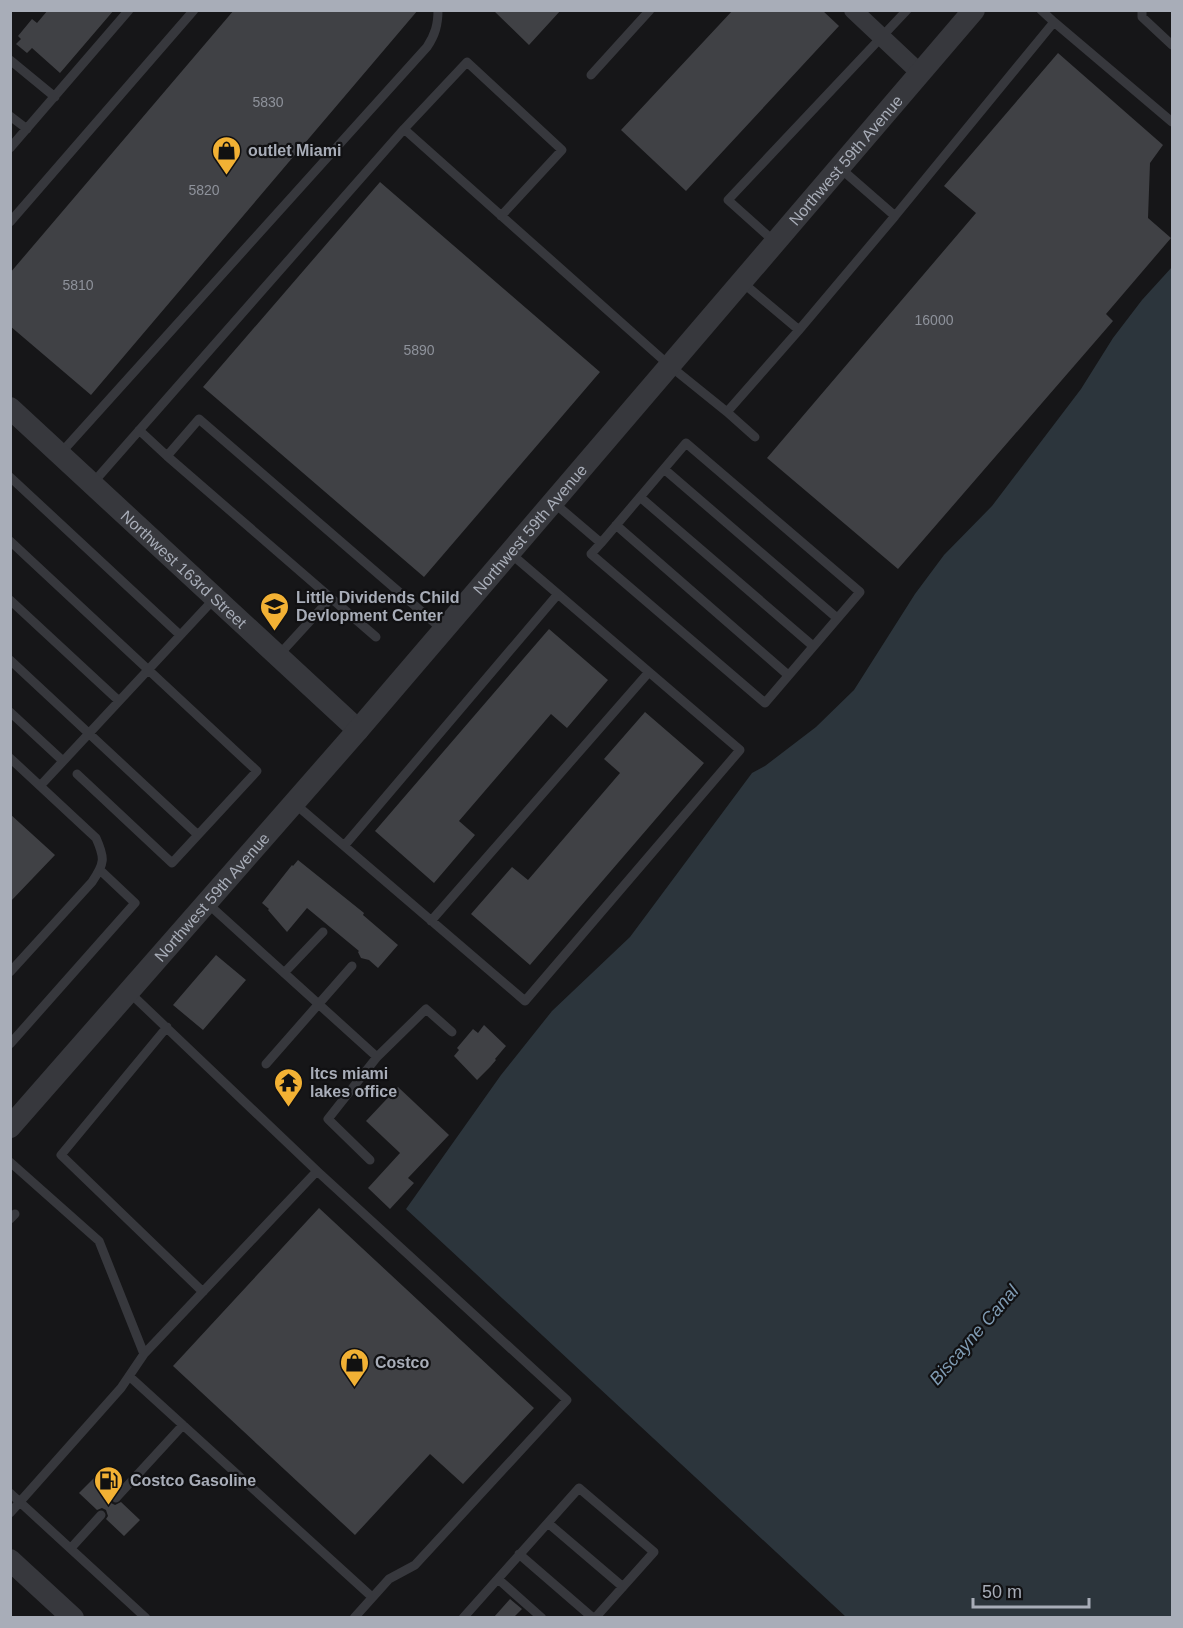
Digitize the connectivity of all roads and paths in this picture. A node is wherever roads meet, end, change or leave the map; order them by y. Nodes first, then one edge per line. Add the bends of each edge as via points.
1 (129, 10) edge
2 (194, 10) edge
3 (438, 10) edge
4 (650, 10) edge
5 (853, 10) edge
6 (974, 10) edge
7 (1041, 10) edge
8 (1142, 10) edge
9 (908, 11) edge
10 (1054, 22) junction
11 (882, 38) junction
12 (1173, 45) edge
13 (10, 60) edge
14 (921, 74) junction
15 (591, 75) dead end
16 (55, 97) junction
17 (10, 116) edge
18 (1173, 122) edge
19 (27, 129) junction
20 (404, 129) junction
21 (10, 148) edge
22 (840, 168) junction
23 (501, 216) junction
24 (895, 216) junction
25 (10, 222) edge
26 (776, 243) junction
27 (742, 282) junction
28 (800, 330) junction
29 (670, 366) junction
30 (10, 408) edge
31 (727, 412) junction
32 (139, 430) junction
33 (755, 437) dead end
34 (60, 454) junction
35 (167, 456) junction
36 (664, 469) junction
37 (10, 477) edge
38 (92, 484) junction
39 (640, 497) junction
40 (553, 502) junction
41 (616, 525) junction
42 (10, 541) edge
43 (601, 543) junction
44 (510, 553) junction
45 (558, 594) junction
46 (215, 598) junction
47 (331, 598) junction
48 (10, 600) edge
49 (837, 618) junction
50 (443, 630) junction
51 (180, 635) junction
52 (376, 637) dead end
53 (813, 646) junction
54 (278, 656) junction
55 (10, 660) edge
56 (148, 669) junction
57 (649, 672) junction
58 (788, 675) junction
59 (119, 701) junction
60 (10, 712) edge
61 (358, 730) junction
62 (89, 733) junction
63 (10, 758) edge
64 (63, 761) junction
65 (77, 774) dead end
66 (40, 786) junction
67 (294, 803) junction
68 (198, 835) junction
69 (344, 846) junction
70 (100, 870) junction
71 (207, 903) junction
72 (431, 921) junction
73 (323, 932) dead end
74 (352, 966) dead end
75 (10, 972) edge
76 (284, 973) junction
77 (129, 992) junction
78 (318, 1004) junction
79 (167, 1027) junction
80 (452, 1032) dead end
81 (10, 1044) edge
82 (377, 1057) junction
83 (266, 1064) dead end
84 (10, 1127) edge
85 (369, 1160) dead end
86 (10, 1161) edge
87 (317, 1171) junction
88 (202, 1292) junction
89 (144, 1354) junction
90 (129, 1376) junction
91 (183, 1425) junction
92 (10, 1493) edge
93 (116, 1498) dead end
94 (21, 1502) junction
95 (10, 1513) edge
96 (101, 1515) dead end
97 (548, 1523) junction
98 (71, 1548) junction
99 (519, 1554) junction
100 (10, 1560) edge
101 (498, 1579) junction
102 (623, 1587) junction
103 (372, 1597) junction
104 (73, 1617) edge
105 (146, 1617) edge
106 (354, 1617) edge
107 (463, 1617) edge
108 (542, 1617) edge
109 (594, 1617) edge

1 - 16 lane
2 - 25 lane
3 - 34 lane via 438,24 427,47
4 - 15 lane
5 - 11 street
6 - 14 street, Northwest 59th Avenue
7 - 10 lane
8 - 12 lane via 1142,17
9 - 11 lane
10 - 18 lane
10 - 24 lane
11 - 14 street
11 - 26 lane via 728,200
13 - 16 lane
14 - 22 street, Northwest 59th Avenue
16 - 19 lane
17 - 19 lane
19 - 21 lane
20 - 23 lane
20 - 23 lane via 467,62 562,150
20 - 32 lane
22 - 24 lane
22 - 26 street, Northwest 59th Avenue
23 - 29 lane
24 - 28 lane
26 - 27 street, Northwest 59th Avenue
27 - 28 lane
27 - 29 street, Northwest 59th Avenue
28 - 31 lane
29 - 31 lane
29 - 40 street, Northwest 59th Avenue
30 - 34 street, Northwest 163rd Street
31 - 33 lane
32 - 35 lane
32 - 38 lane
34 - 38 street, Northwest 163rd Street
35 - 47 lane
35 - 50 lane via 199,419
36 - 39 lane
36 - 49 lane
36 - 49 lane via 686,443 843,577 860,592
37 - 51 lane
38 - 46 street, Northwest 163rd Street
39 - 41 lane
39 - 53 lane
40 - 43 lane
40 - 44 street, Northwest 59th Avenue
41 - 43 lane
41 - 58 lane
42 - 56 lane
43 - 58 lane via 591,554 765,703
44 - 45 lane
44 - 50 street, Northwest 59th Avenue
45 - 57 lane
45 - 69 lane
46 - 51 lane
46 - 54 street, Northwest 163rd Street
47 - 52 lane
47 - 54 lane
48 - 59 lane
49 - 53 lane
50 - 61 street, Northwest 59th Avenue
51 - 56 lane
53 - 58 lane
54 - 61 street, Northwest 163rd Street
55 - 62 lane
56 - 59 lane
56 - 68 lane via 257,771
57 - 72 lane
57 - 72 lane via 741,750 525,1001
59 - 62 lane
60 - 64 lane
61 - 67 street, Northwest 59th Avenue
62 - 64 lane
62 - 68 lane
63 - 66 lane
64 - 66 lane
65 - 68 lane via 172,863
66 - 70 lane via 96,838 103,854
67 - 69 lane
67 - 71 street, Northwest 59th Avenue
69 - 72 lane
70 - 75 lane
70 - 81 lane via 135,903
71 - 76 lane
71 - 77 street, Northwest 59th Avenue
73 - 76 lane
74 - 78 lane
76 - 78 lane
77 - 79 lane
77 - 84 street, Northwest 59th Avenue
78 - 82 lane
78 - 83 lane
79 - 87 lane
79 - 88 lane via 61,1155
80 - 82 lane via 426,1009
82 - 85 lane via 328,1119
86 - 89 lane via 99,1241
87 - 88 lane
87 - 103 lane via 567,1400 415,1565 389,1579
88 - 89 lane
89 - 90 lane
90 - 91 lane
90 - 94 lane
91 - 93 lane
91 - 103 lane
92 - 94 lane
94 - 95 lane
94 - 98 lane
96 - 98 lane
97 - 99 lane
97 - 102 lane
97 - 102 lane via 579,1488 654,1552
98 - 105 lane
99 - 101 lane
99 - 109 lane
100 - 104 street
101 - 107 lane
101 - 108 lane
102 - 109 lane
103 - 106 lane

